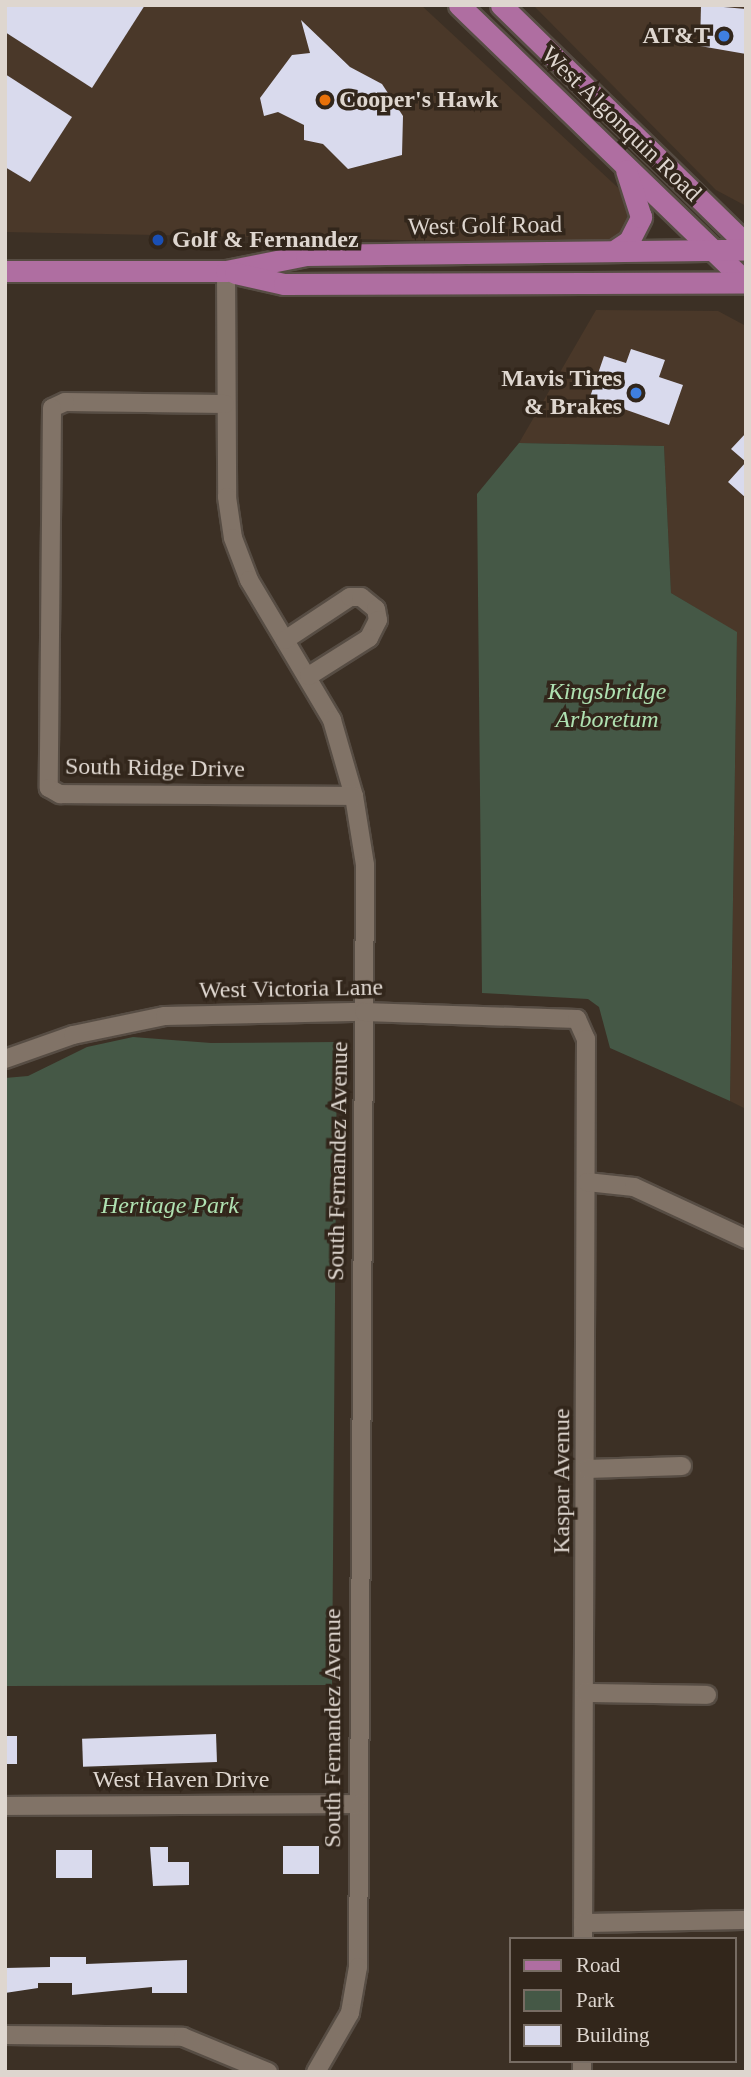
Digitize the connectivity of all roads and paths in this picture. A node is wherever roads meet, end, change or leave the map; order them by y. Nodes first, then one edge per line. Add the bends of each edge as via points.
1 (459, 5) edge
2 (501, 5) edge
3 (620, 156) junction
4 (746, 243) edge
5 (617, 249) junction
6 (713, 249) junction
7 (746, 250) edge
8 (5, 271) edge
9 (226, 271) junction
10 (746, 282) edge
11 (225, 404) junction
12 (285, 640) junction
13 (309, 676) junction
14 (354, 796) junction
15 (364, 1012) junction
16 (580, 1024) joint
17 (5, 1059) edge
18 (587, 1182) junction
19 (746, 1240) edge
20 (682, 1466) dead end
21 (587, 1469) junction
22 (585, 1693) junction
23 (707, 1695) dead end
24 (356, 1804) junction
25 (5, 1806) edge
26 (746, 1920) edge
27 (583, 1931) edge
28 (5, 2035) edge
29 (268, 2072) edge
30 (316, 2072) edge

1 - 3 main road, West Algonquin Road
2 - 4 main road, West Algonquin Road
3 - 5 main road via 640,200 641,216 628,241
3 - 6 main road, West Algonquin Road
5 - 6 main road, West Golf Road
5 - 9 main road, West Golf Road via 306,255
6 - 7 main road, West Golf Road
6 - 10 main road, West Algonquin Road
8 - 9 main road, West Golf Road
9 - 10 main road, West Golf Road via 284,284
9 - 11 street, South Fernandez Avenue
11 - 12 street, South Fernandez Avenue via 233,538 249,580
11 - 14 street, South Ridge Drive via 65,402 51,408 49,788 60,794
12 - 13 street, South Fernandez Avenue
12 - 13 street via 350,597 361,597 376,609 378,620 369,638
13 - 14 street, South Fernandez Avenue via 332,720
14 - 15 street, South Fernandez Avenue via 365,865
15 - 16 street, West Victoria Lane via 569,1015
15 - 17 street, West Victoria Lane via 165,1016 73,1035
15 - 24 street, South Fernandez Avenue
16 - 18 street, Kaspar Avenue via 586,1039
18 - 19 street via 634,1187
18 - 21 street, Kaspar Avenue
20 - 21 street
21 - 22 street, Kaspar Avenue
22 - 23 street
22 - 27 street, Kaspar Avenue
24 - 25 street, West Haven Drive
24 - 30 street, South Fernandez Avenue via 355,1993 334,2045
26 - 27 street
28 - 29 street via 183,2037

